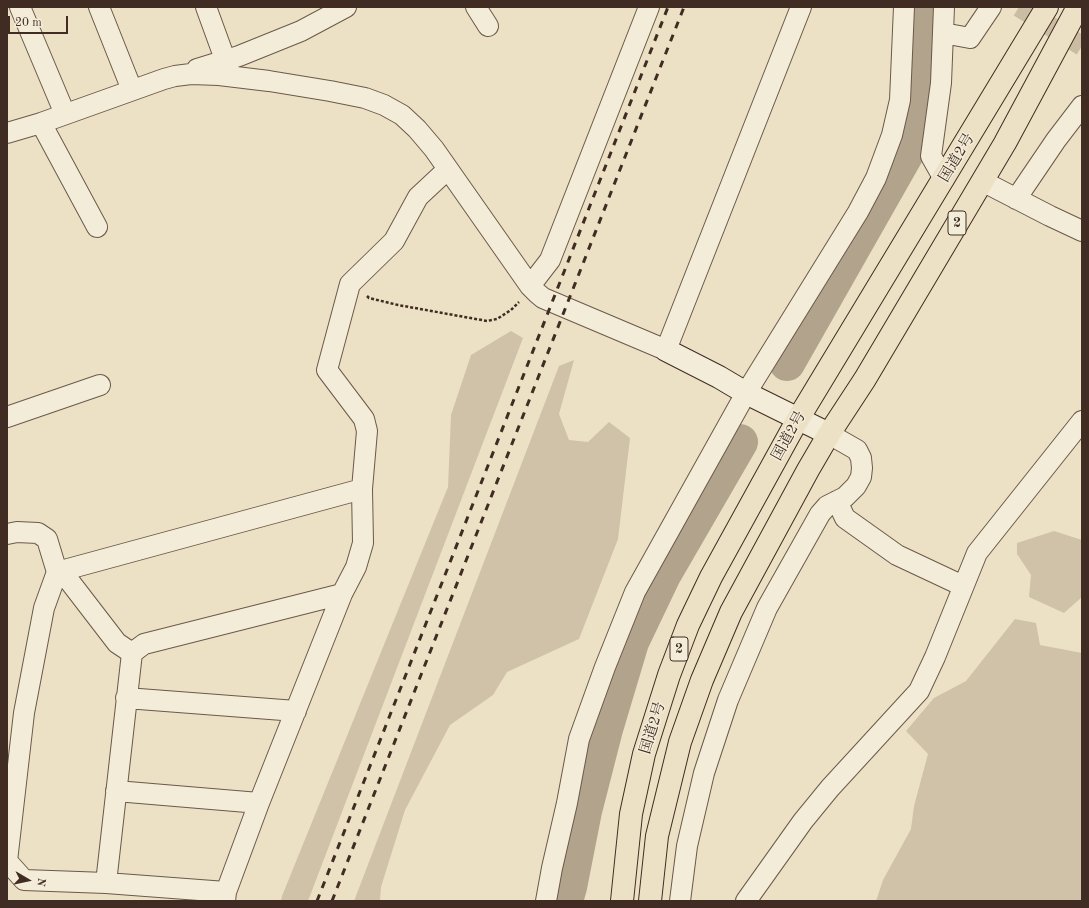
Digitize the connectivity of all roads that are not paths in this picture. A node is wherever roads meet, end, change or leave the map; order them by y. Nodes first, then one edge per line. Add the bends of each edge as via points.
1 (20, 7) edge
2 (100, 7) edge
3 (206, 7) edge
4 (346, 7) edge
5 (476, 7) edge
6 (649, 7) edge
7 (801, 7) edge
8 (904, 7) edge
9 (944, 7) edge
10 (991, 7) edge
11 (1047, 7) edge
12 (1078, 7) edge
13 (488, 26) dead end
14 (943, 33) junction
15 (228, 68) junction
16 (132, 90) junction
17 (1082, 106) edge
18 (65, 114) junction
19 (41, 123) junction
20 (7, 133) edge
21 (448, 169) junction
22 (944, 179) junction
23 (982, 181) junction
24 (1016, 199) junction
25 (97, 227) dead end
26 (1082, 231) edge
27 (530, 286) junction
28 (666, 350) junction
29 (100, 385) dead end
30 (746, 393) junction
31 (7, 417) edge
32 (798, 420) junction
33 (1082, 421) edge
34 (829, 434) junction
35 (362, 489) junction
36 (837, 501) junction
37 (7, 534) edge
38 (56, 572) junction
39 (963, 586) junction
40 (342, 594) junction
41 (132, 653) junction
42 (126, 698) junction
43 (296, 711) junction
44 (116, 791) junction
45 (259, 803) junction
46 (106, 883) junction
47 (225, 896) edge
48 (546, 901) edge
49 (622, 901) edge
50 (650, 901) edge
51 (680, 901) edge
52 (746, 901) edge

1 - 18 street
2 - 16 street
3 - 15 street
4 - 15 street
5 - 13 street
6 - 27 street via 550,260
7 - 28 street
8 - 30 street via 900,100 892,135 876,178 858,212
9 - 14 street
10 - 14 street via 970,38
11 - 22 highway, 国道2号 / 2
12 - 23 highway, 国道2号 / 2
14 - 22 street via 931,156
15 - 16 street via 175,76
15 - 21 street via 364,98 384,105 402,115 417,128
16 - 18 street
17 - 24 street
18 - 19 street
19 - 20 street
19 - 25 street
21 - 27 street
21 - 35 street via 418,197 394,241 350,284 327,370 364,418 367,431
22 - 32 highway, 国道2号 / 2
23 - 24 street
23 - 34 highway, 国道2号 / 2 via 865,379
24 - 26 street
27 - 28 street via 543,298
28 - 30 street via 719,376
29 - 31 street
30 - 32 street
30 - 48 street via 632,598 579,739
32 - 34 street
32 - 49 highway, 国道2号 / 2 via 712,577 688,625 669,675 644,754 631,814
33 - 39 street via 977,553
34 - 36 street via 857,450 861,458 861,477 856,486
34 - 50 highway, 国道2号 / 2 via 731,612 702,680 680,742 666,796 657,836
35 - 38 street
35 - 40 street via 363,543 356,567
36 - 39 street via 845,518 897,555
36 - 51 street via 826,506 820,514 767,608 728,700 703,781 687,846
37 - 38 street via 38,533 47,538
38 - 41 street via 67,578 117,643
38 - 46 street via 44,608 24,713 7,861 24,880
39 - 52 street via 919,691 803,820
40 - 41 street via 144,644
40 - 43 street
41 - 42 street
42 - 43 street
42 - 44 street
43 - 45 street
44 - 45 street
44 - 46 street
45 - 47 street
46 - 47 street

